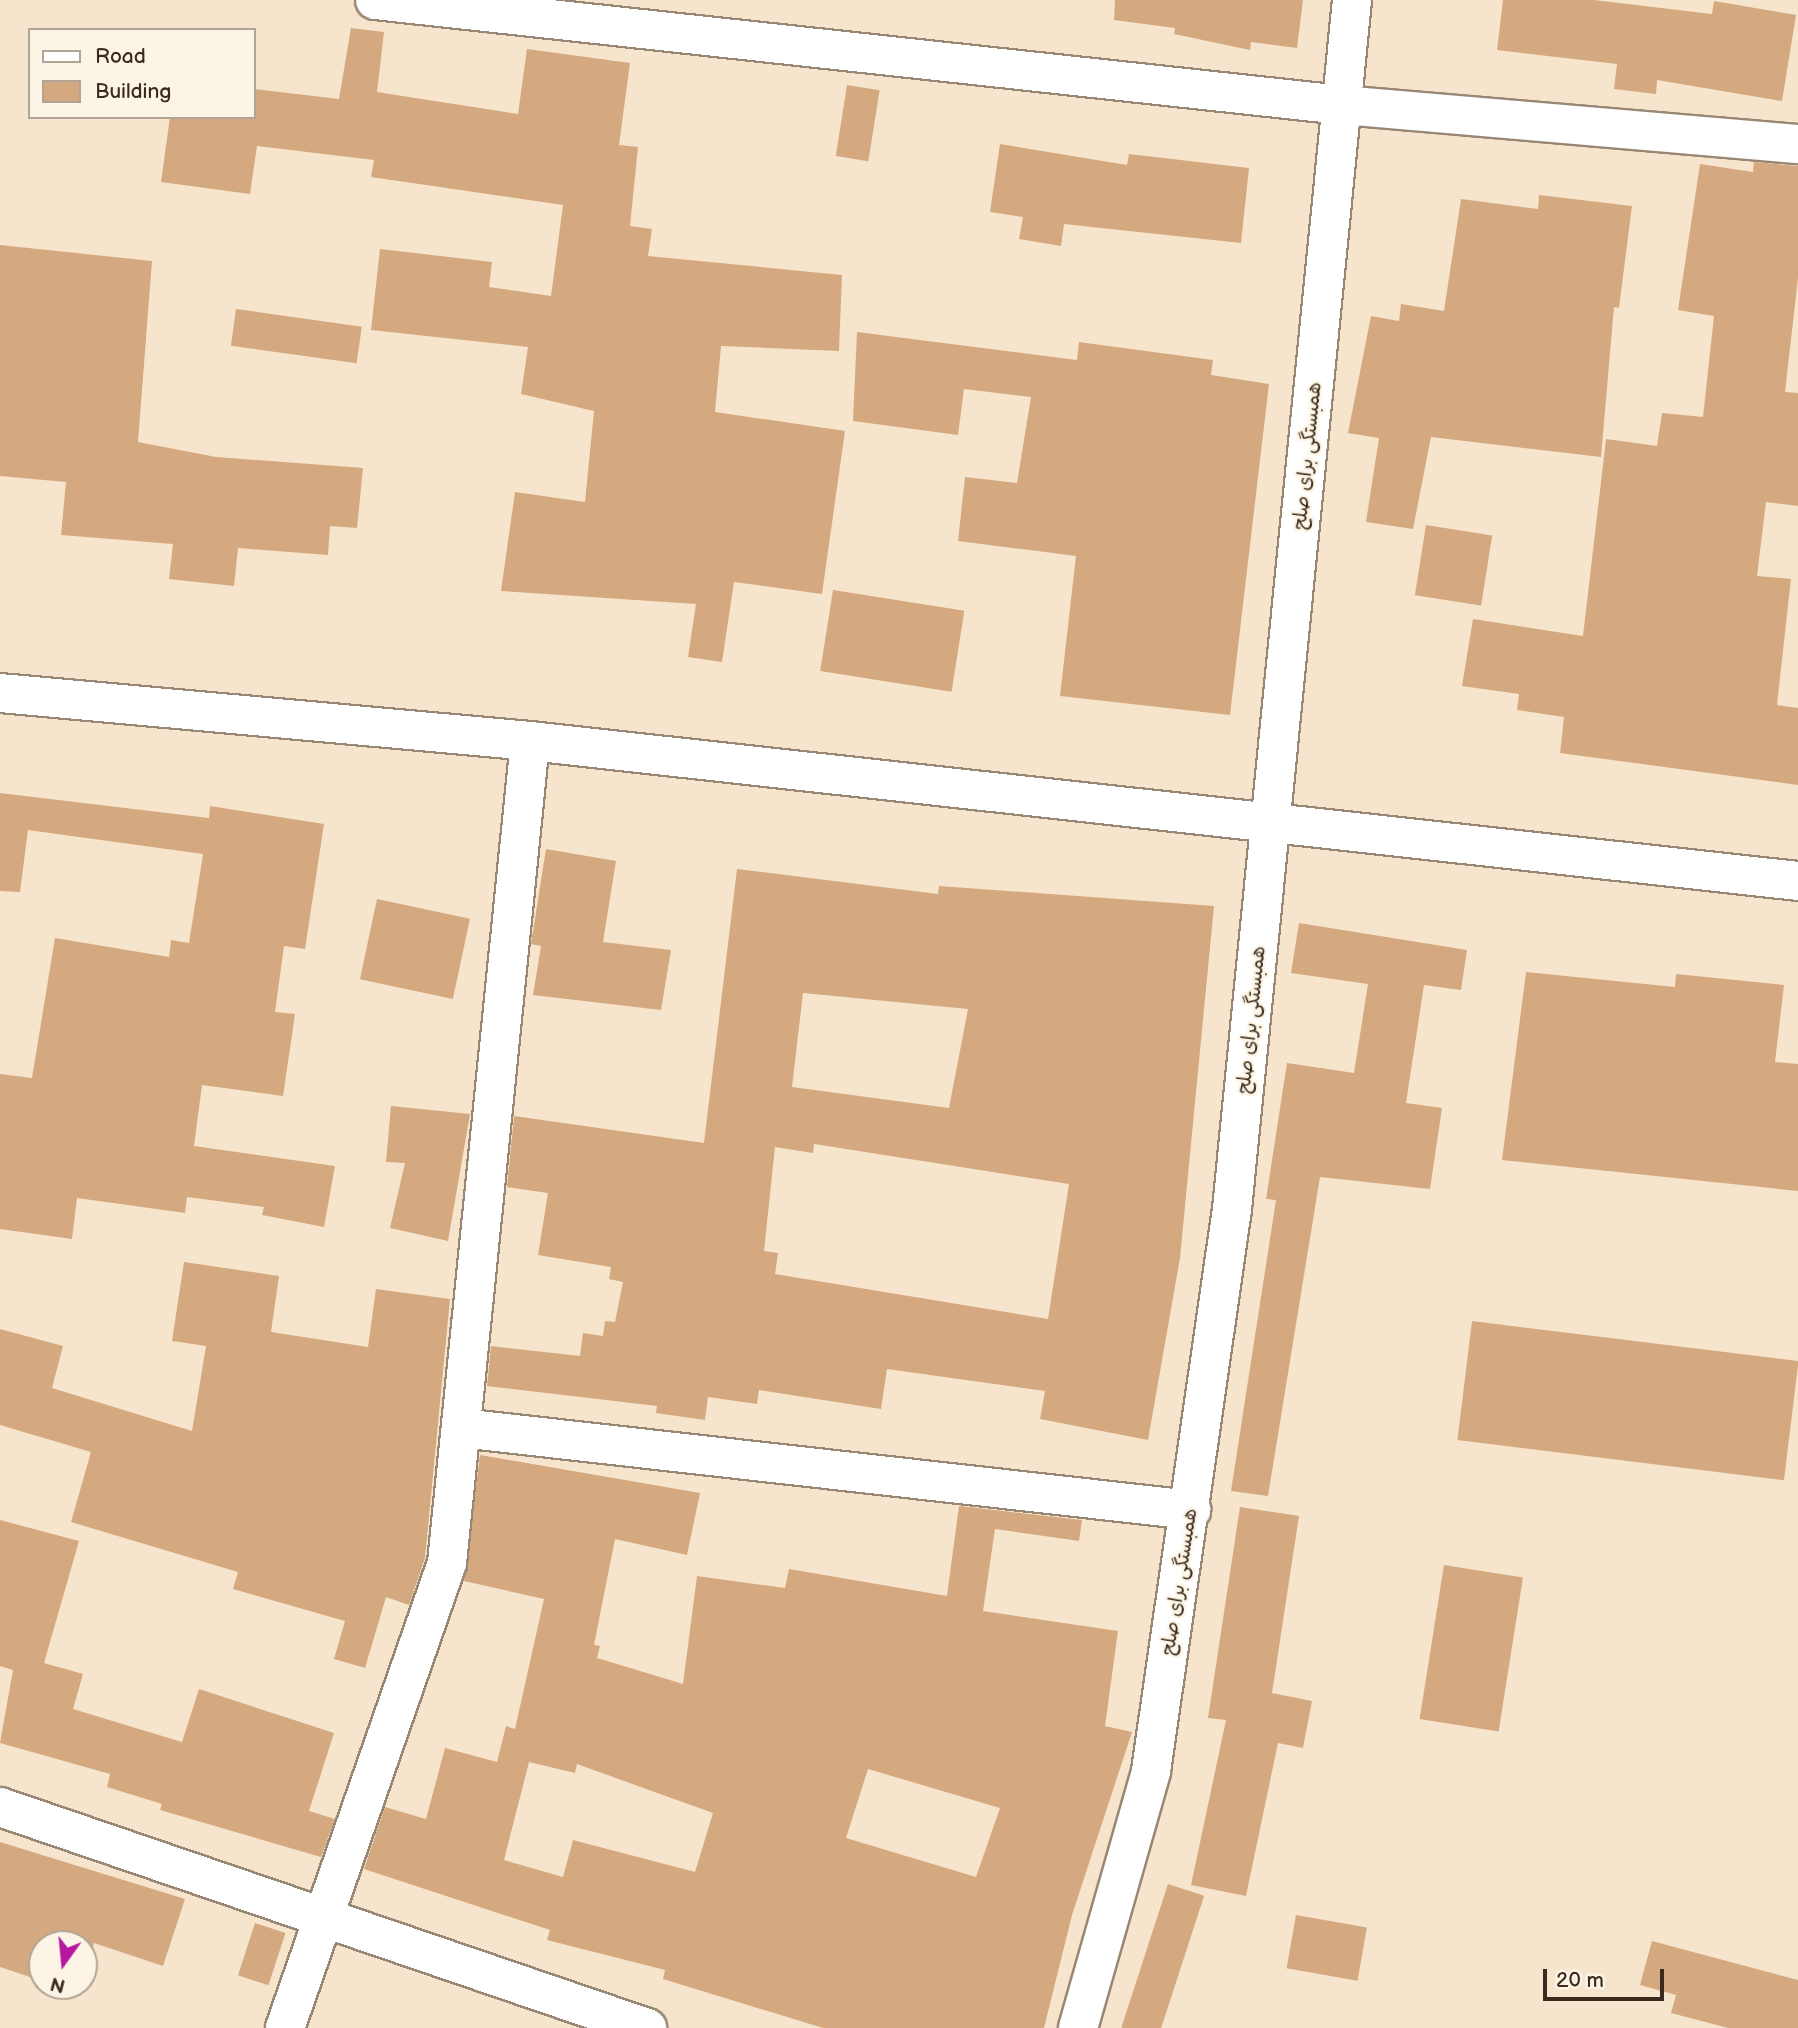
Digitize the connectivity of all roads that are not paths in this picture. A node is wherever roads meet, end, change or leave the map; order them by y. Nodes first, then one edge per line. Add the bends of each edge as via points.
1 (375, 0) edge
2 (1352, 0) edge
3 (1342, 105) junction
4 (1798, 144) edge
5 (0, 693) edge
6 (530, 741) junction
7 (1272, 819) junction
8 (1798, 881) edge
9 (461, 1428) junction
10 (1191, 1510) junction
11 (0, 1807) edge
12 (322, 1917) junction
13 (285, 2028) edge
14 (647, 2028) edge
15 (1079, 2028) edge

1 - 3 street
2 - 3 street, همبستگی برای صلح
3 - 4 street
3 - 7 street, همبستگی برای صلح
5 - 6 street
6 - 7 street
6 - 9 street
7 - 8 street
7 - 10 street, همبستگی برای صلح via 1233,1209
9 - 10 street
9 - 12 street via 447,1563
10 - 15 street, همبستگی برای صلح via 1151,1771
11 - 12 street
12 - 13 street
12 - 14 street

